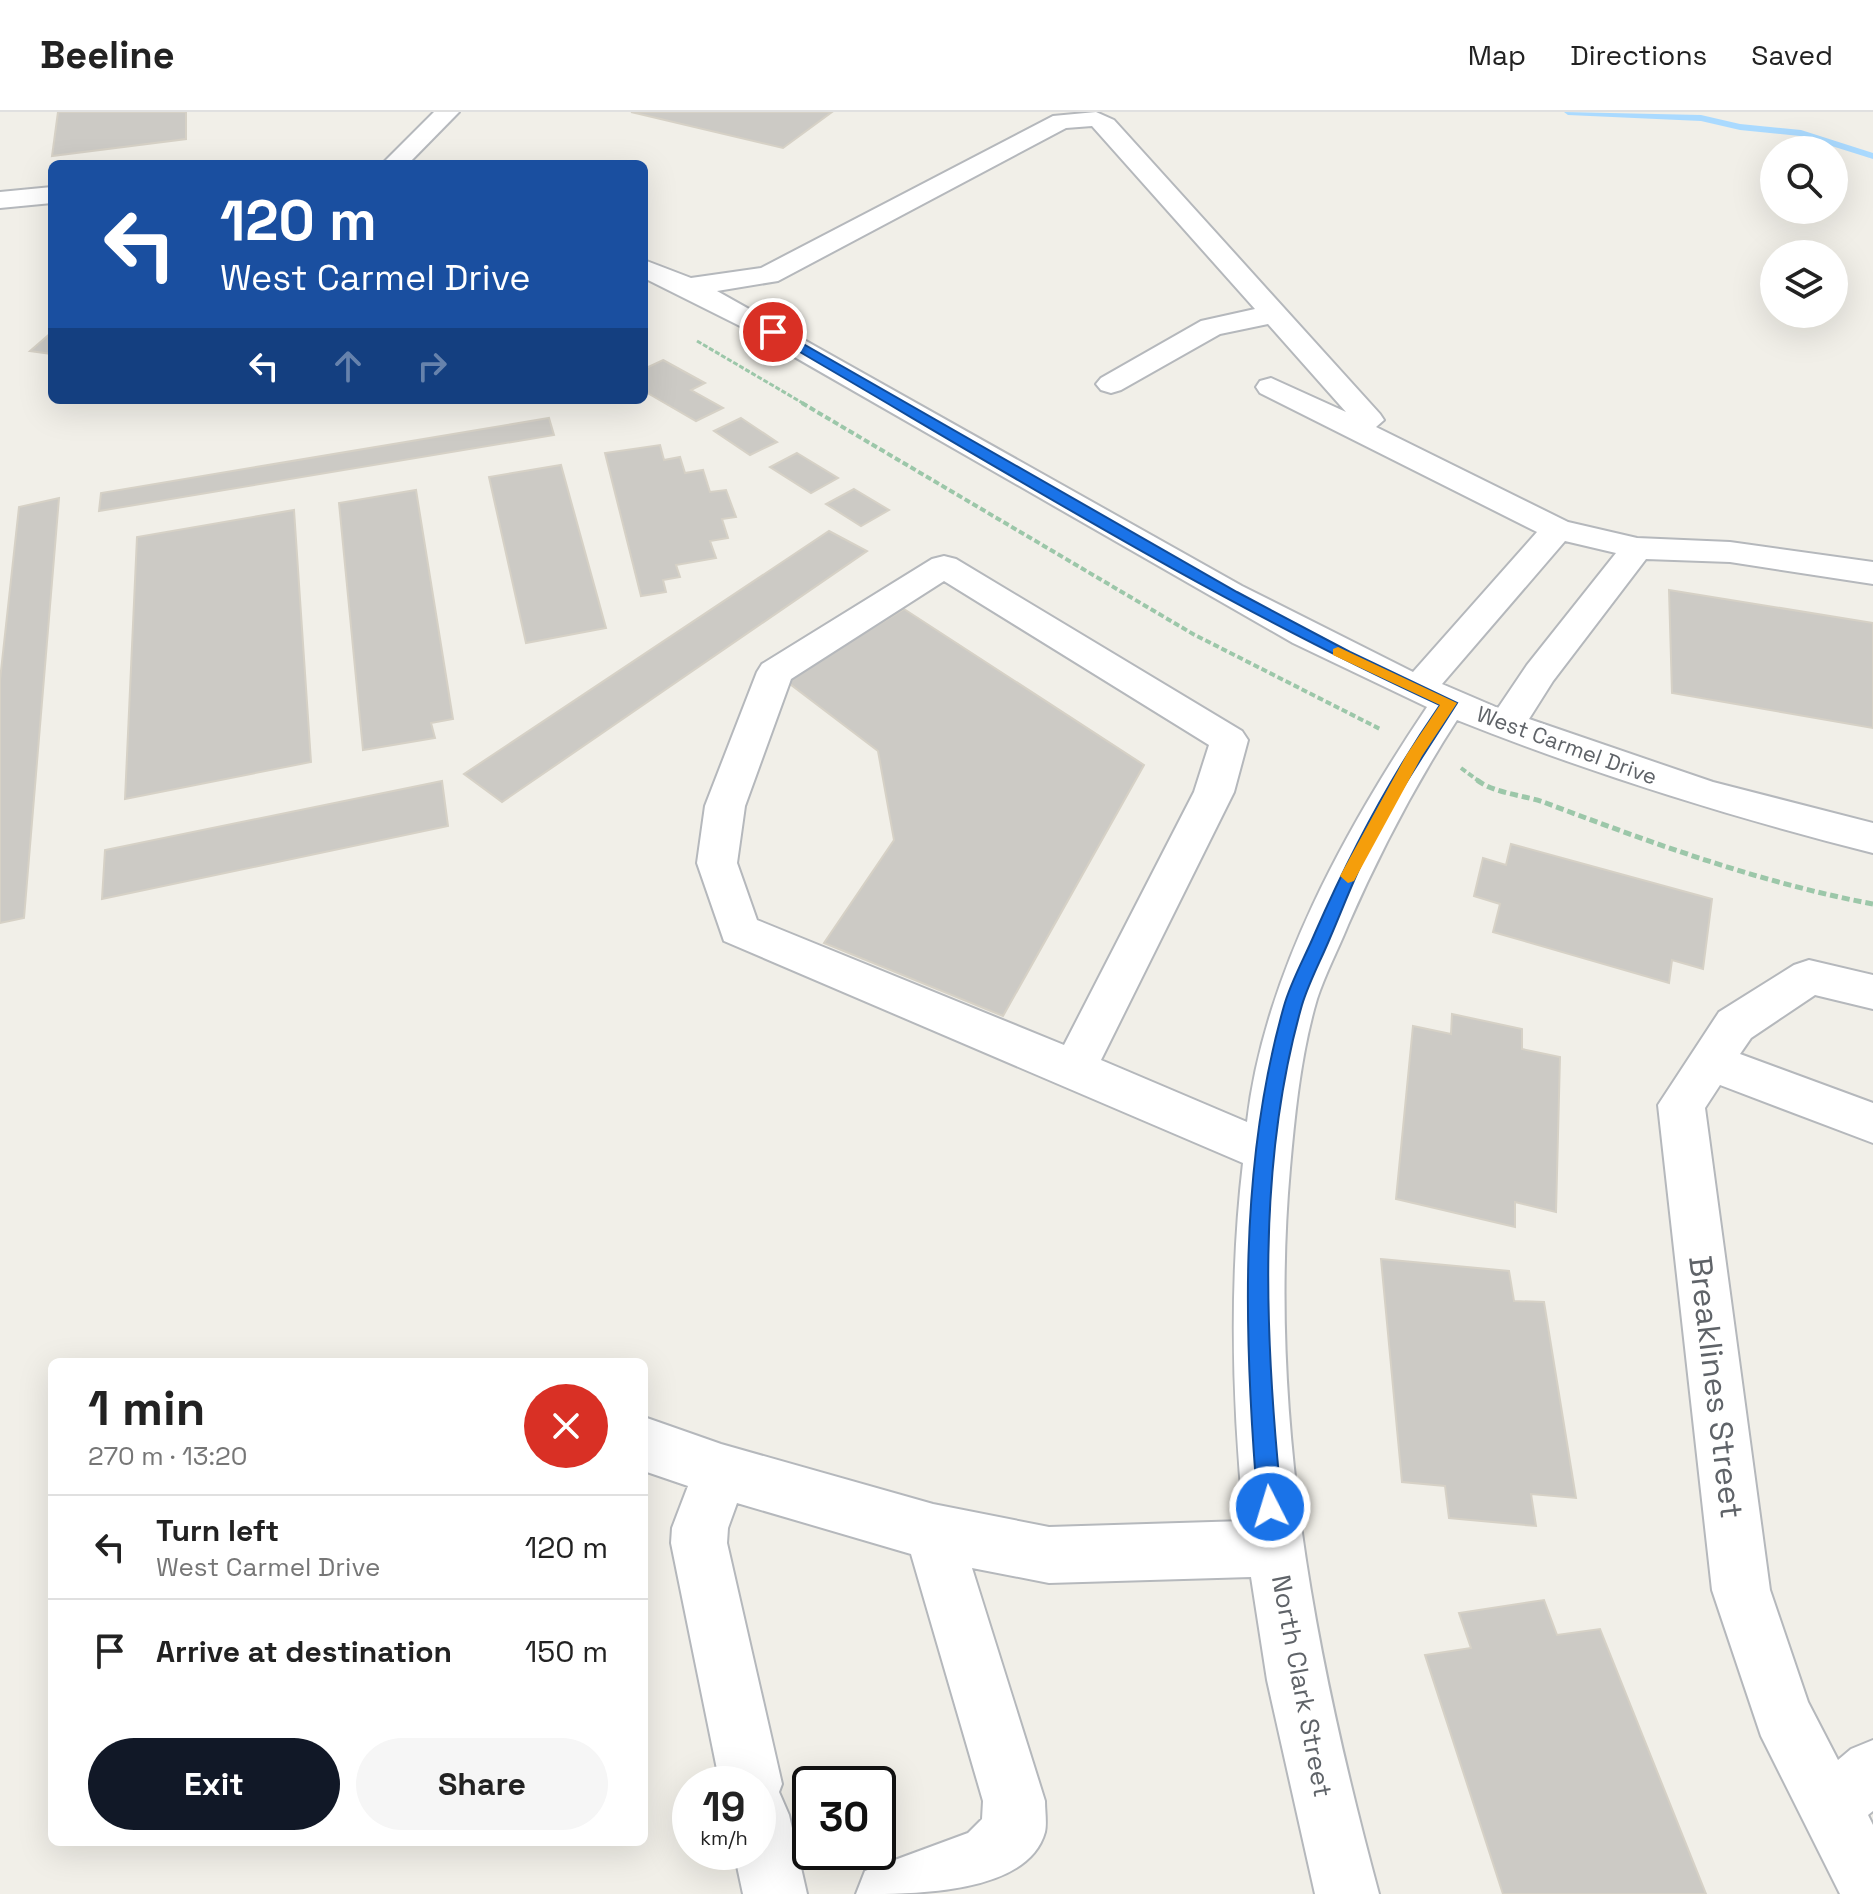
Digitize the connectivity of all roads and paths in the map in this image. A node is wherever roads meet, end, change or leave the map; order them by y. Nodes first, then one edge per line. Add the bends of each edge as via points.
1 (447, 112) edge
2 (398, 160) edge
3 (48, 195) edge
4 (0, 200) edge
5 (648, 270) edge
6 (762, 278) junction
7 (687, 287) junction
8 (1274, 314) junction
9 (746, 317) junction
10 (1111, 384) dead end
11 (1271, 387) dead end
12 (1369, 420) dead end
13 (1557, 529) junction
14 (1637, 548) junction
15 (1873, 573) edge
16 (1434, 696) junction
17 (1506, 725) junction
18 (1873, 838) edge
19 (1873, 992) edge
20 (1710, 1062) junction
21 (1074, 1069) junction
22 (1873, 1123) edge
23 (1265, 1151) junction
24 (648, 1445) edge
25 (721, 1471) junction
26 (933, 1532) junction
27 (1277, 1548) junction
28 (747, 1766) edge
29 (1851, 1789) edge
30 (770, 1870) edge
31 (1873, 1891) edge
32 (775, 1894) edge
33 (888, 1894) edge
34 (1347, 1894) edge

1 - 2 street
3 - 4 street
5 - 7 street, West Carmel Drive
6 - 7 street
6 - 8 street via 1061,121 1096,119
6 - 9 street
7 - 9 street, West Carmel Drive
8 - 10 street via 1211,327
8 - 12 street
9 - 16 street, West Carmel Drive via 1232,595
11 - 13 street
13 - 14 street
13 - 16 street, North Clark Street
14 - 15 street via 1730,552
14 - 17 street
16 - 17 street, West Carmel Drive
16 - 23 street, North Clark Street via 1415,754 1358,854 1294,1003
17 - 18 street, West Carmel Drive via 1679,785
19 - 20 street, Breaklines Street via 1809,977 1735,1025
20 - 22 street
20 - 29 street, Breaklines Street via 1681,1105 1741,1590 1782,1715
21 - 21 street via 1214,792 1229,740 944,566 775,672 725,806 717,863 739,930
21 - 23 street
23 - 27 street, North Clark Street via 1261,1412
24 - 25 street
25 - 26 street
25 - 28 street via 699,1543
26 - 27 street via 1049,1555
26 - 33 street via 1014,1801 1013,1832 989,1857
27 - 34 street, North Clark Street via 1329,1831
29 - 31 street, Breaklines Street
30 - 32 street

